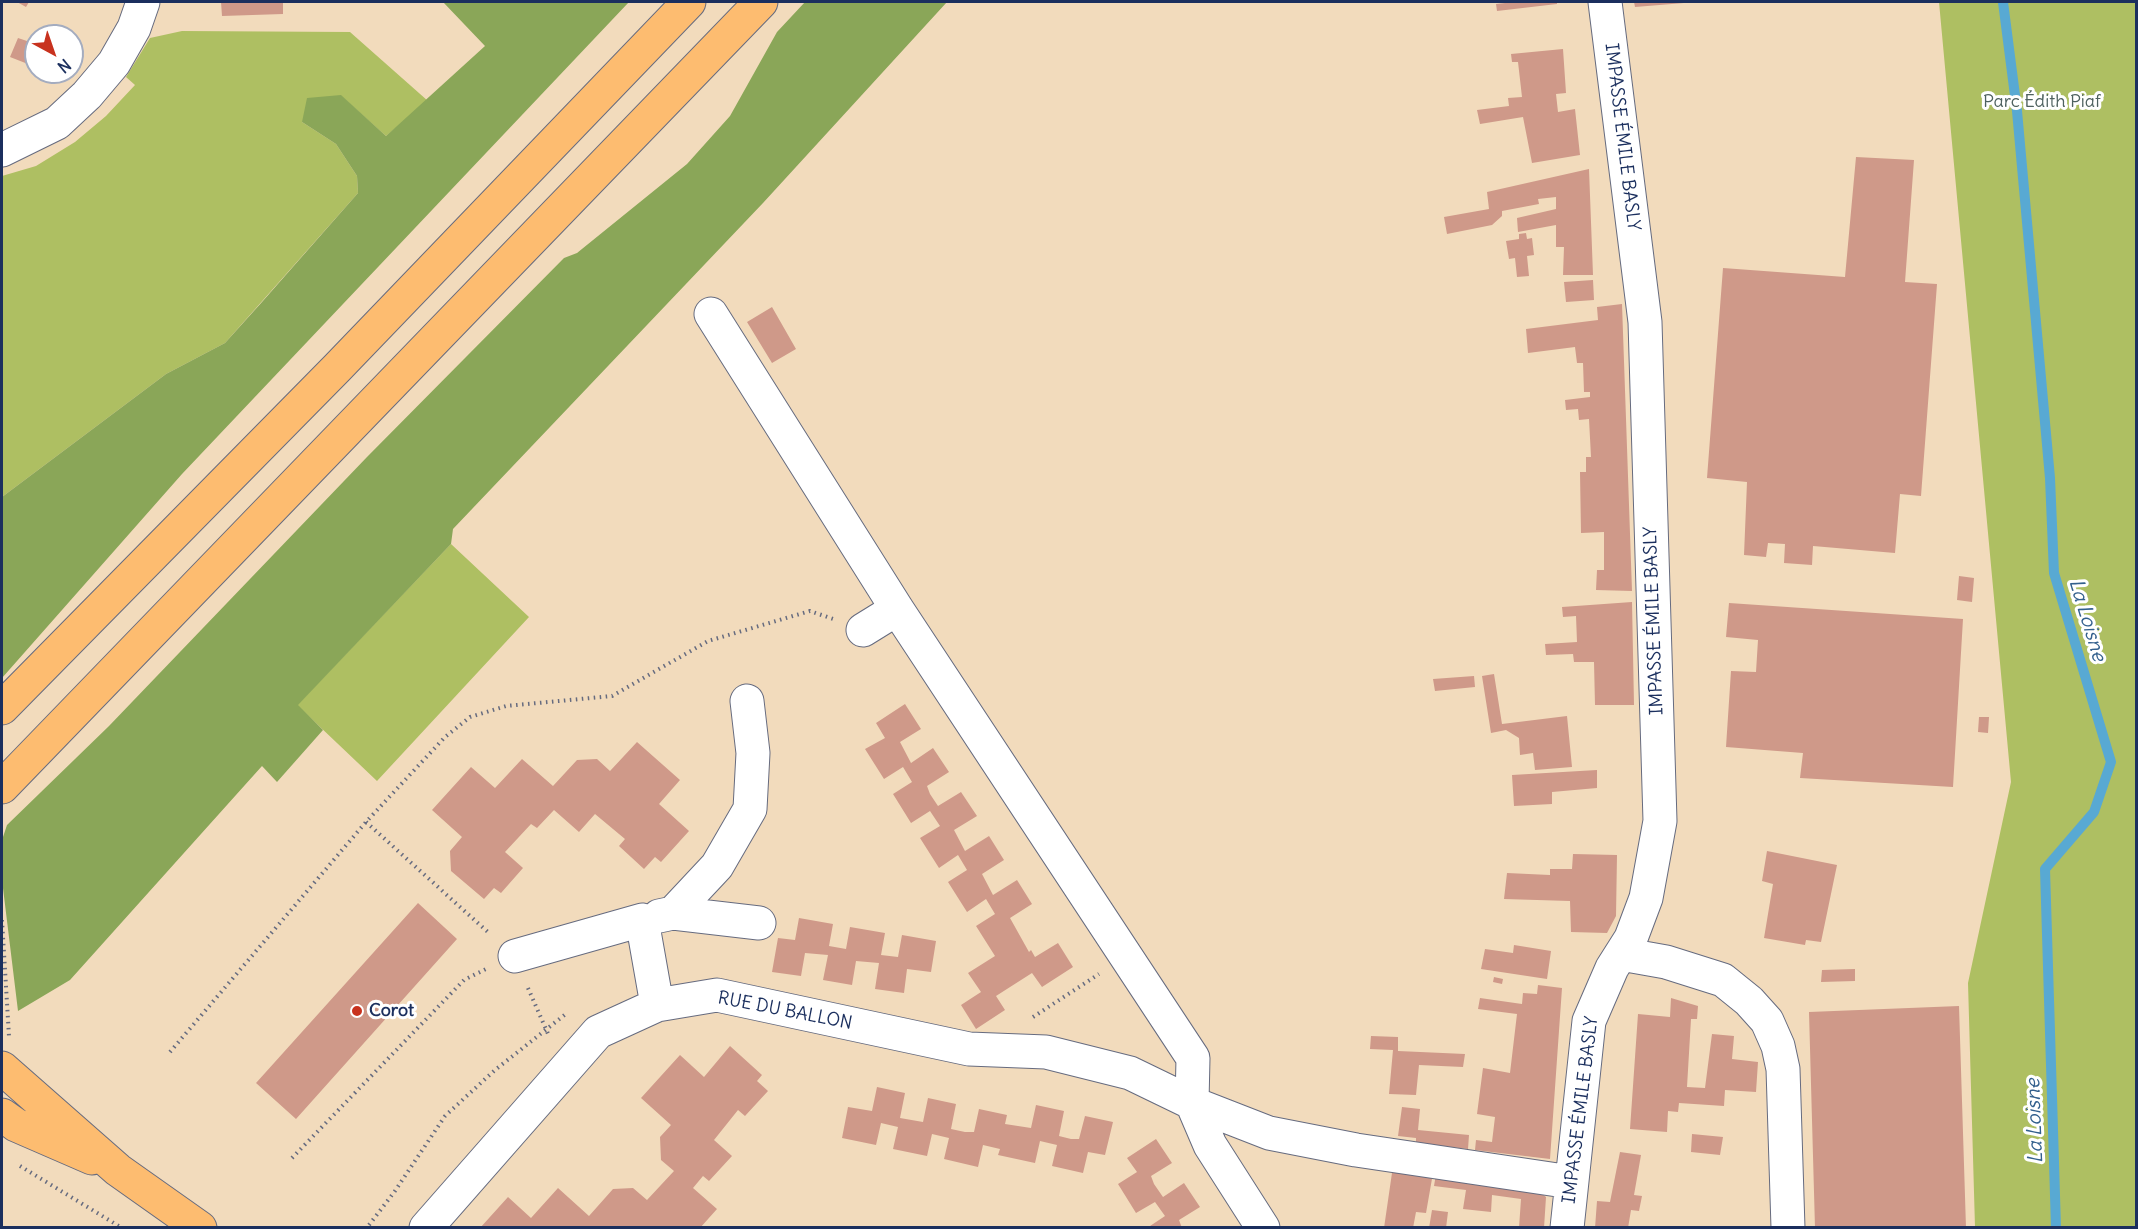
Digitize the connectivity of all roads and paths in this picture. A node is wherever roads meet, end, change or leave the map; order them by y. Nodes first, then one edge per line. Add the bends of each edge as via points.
1 (143, 2) edge
2 (689, 2) edge
3 (760, 2) edge
4 (1605, 2) edge
5 (2, 150) edge
6 (711, 314) dead end
7 (897, 609) junction
8 (863, 630) joint
9 (747, 701) dead end
10 (2, 708) edge
11 (2, 787) edge
12 (366, 822) junction
13 (658, 916) junction
14 (2, 920) edge
15 (759, 923) dead end
16 (1621, 954) junction
17 (515, 956) junction
18 (1126, 956) junction
19 (657, 1005) junction
20 (570, 1011) dead end
21 (1032, 1018) dead end
22 (545, 1028) junction
23 (170, 1052) dead end
24 (5, 1055) edge
25 (563, 1070) junction
26 (1192, 1103) junction
27 (2, 1115) edge
28 (292, 1158) dead end
29 (12, 1161) dead end
30 (118, 1170) junction
31 (1571, 1182) junction
32 (369, 1225) dead end
33 (122, 1227) edge
34 (200, 1227) edge
35 (426, 1227) edge
36 (1263, 1227) edge
37 (1567, 1227) edge
38 (1788, 1227) edge

1 - 5 street via 134,28 114,63 87,95 57,123
2 - 10 main road
3 - 11 main road
4 - 16 street, IMPASSE ÉMILE BASLY via 1645,322 1660,821 1646,898
6 - 7 street
7 - 8 street
7 - 18 street
8 - 12 path via 810,610 708,641 612,696 506,706 470,717 445,737
9 - 13 street via 753,753 750,809 717,866
12 - 17 path
12 - 23 path
13 - 15 street
13 - 17 street
13 - 19 street
14 - 24 path
16 - 31 street, IMPASSE ÉMILE BASLY via 1589,1021
16 - 38 street via 1666,962 1723,980 1767,1022 1783,1069
17 - 22 path
17 - 28 path via 464,980
18 - 21 path
18 - 26 street via 1193,1058
19 - 25 street, RUE DU BALLON via 598,1032
19 - 26 street, RUE DU BALLON via 717,995 969,1049 1046,1052 1130,1073
20 - 22 path
22 - 25 path
22 - 32 path via 445,1116
24 - 30 main road via 53,1111
25 - 35 street, RUE DU BALLON
26 - 31 street, RUE DU BALLON via 1269,1133
26 - 36 street via 1210,1145
27 - 30 main road via 16,1125
29 - 33 path
30 - 34 main road
31 - 37 street, IMPASSE ÉMILE BASLY

